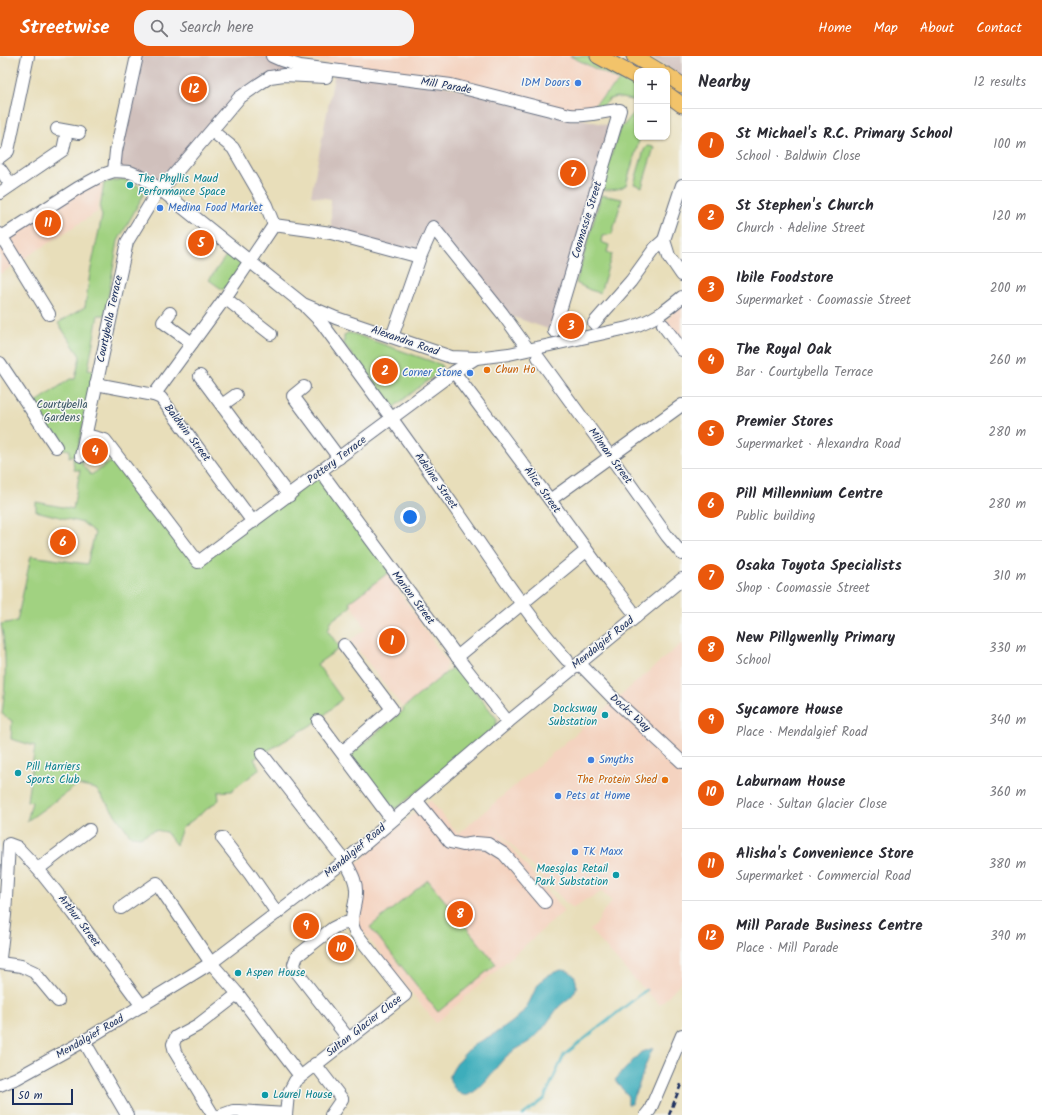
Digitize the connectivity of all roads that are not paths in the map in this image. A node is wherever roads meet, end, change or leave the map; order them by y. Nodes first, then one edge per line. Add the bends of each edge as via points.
1 (28, 56) edge
2 (136, 56) edge
3 (272, 56) edge
4 (598, 56) edge
5 (634, 56) edge
6 (655, 68) edge
7 (634, 75) edge
8 (326, 77) dead end
9 (670, 77) edge
10 (682, 85) edge
11 (670, 96) edge
12 (682, 105) edge
13 (620, 110) joint
14 (212, 131) junction
15 (79, 133) dead end
16 (0, 157) edge
17 (0, 169) edge
18 (114, 171) junction
19 (11, 185) junction
20 (682, 185) edge
21 (160, 190) junction
22 (0, 193) edge
23 (274, 225) junction
24 (1, 236) edge
25 (664, 240) junction
26 (420, 257) junction
27 (250, 261) junction
28 (682, 275) edge
29 (682, 296) edge
30 (225, 298) junction
31 (303, 304) junction
32 (170, 313) dead end
33 (49, 314) dead end
34 (594, 323) dead end
35 (663, 325) dead end
36 (554, 331) dead end
37 (271, 334) dead end
38 (392, 337) junction
39 (192, 343) junction
40 (682, 350) edge
41 (533, 353) junction
42 (476, 358) junction
43 (0, 363) edge
44 (454, 372) junction
45 (200, 376) dead end
46 (96, 384) junction
47 (304, 386) dead end
48 (154, 395) junction
49 (236, 395) dead end
50 (222, 405) junction
51 (682, 405) edge
52 (392, 418) junction
53 (86, 435) junction
54 (56, 447) dead end
55 (81, 456) dead end
56 (610, 456) junction
57 (339, 458) junction
58 (321, 472) junction
59 (289, 496) junction
60 (550, 500) junction
61 (253, 522) junction
62 (586, 551) junction
63 (682, 554) edge
64 (682, 579) edge
65 (522, 604) junction
66 (631, 609) dead end
67 (344, 645) dead end
68 (457, 657) junction
69 (567, 660) dead end
70 (579, 663) junction
71 (318, 721) dead end
72 (508, 722) junction
73 (342, 752) junction
74 (262, 754) dead end
75 (682, 762) edge
76 (416, 800) junction
77 (392, 820) junction
78 (89, 830) dead end
79 (222, 838) dead end
80 (344, 861) junction
81 (38, 869) junction
82 (545, 902) dead end
83 (121, 908) dead end
84 (277, 913) junction
85 (352, 922) junction
86 (0, 958) edge
87 (0, 963) edge
88 (211, 963) junction
89 (238, 994) junction
90 (58, 1001) dead end
91 (142, 1006) junction
92 (682, 1035) edge
93 (348, 1038) junction
94 (84, 1041) junction
95 (315, 1064) junction
96 (300, 1076) junction
97 (0, 1085) edge
98 (127, 1115) edge
99 (213, 1115) edge
100 (222, 1115) edge
101 (286, 1115) edge
102 (331, 1115) edge
103 (646, 1115) edge

1 - 16 street via 8,151
2 - 18 street
3 - 13 street, Mill Parade via 300,66 451,85 570,115 582,116
4 - 7 main road
5 - 6 main road
8 - 14 street via 270,77 239,98
9 - 10 main road
11 - 12 main road
13 - 36 street, Coomassie Street
14 - 21 street
14 - 23 street via 233,148 266,205
15 - 19 street via 62,130 63,150
17 - 19 street
18 - 21 street, Alexandra Road via 130,172
18 - 24 street via 102,174
19 - 22 street
20 - 25 street
21 - 27 street, Alexandra Road
21 - 46 street, Courtybella Terrace via 127,242
23 - 26 street via 330,233
23 - 27 street
24 - 33 street
25 - 28 street via 669,256
25 - 34 street
26 - 38 street
26 - 41 street, Milman Street via 433,227
27 - 30 street
27 - 31 street, Alexandra Road
29 - 41 street, Alexandra Road via 648,322
30 - 37 street
30 - 39 street
31 - 38 street, Alexandra Road
31 - 52 street, Adeline Street via 320,322
32 - 39 street via 163,322
35 - 40 street
38 - 42 street, Alexandra Road via 451,357
39 - 48 street
41 - 42 street, Alexandra Road
41 - 56 street, Milman Street
42 - 44 street, Pottery Terrace
43 - 54 street
44 - 52 street, Pottery Terrace
44 - 60 street, Alice Street
45 - 50 street
46 - 48 street, Baldwin Street
46 - 53 street, Courtybella Terrace
47 - 57 street via 293,396
48 - 61 street, Baldwin Street via 161,398
49 - 50 street
50 - 59 street
51 - 56 street
52 - 57 street, Pottery Terrace
52 - 65 street, Adeline Street
53 - 55 street, Courtybella Terrace
53 - 61 street, Pottery Terrace via 105,440 198,562
56 - 60 street
56 - 63 street, Milman Street
57 - 58 street, Pottery Terrace
58 - 59 street, Pottery Terrace
58 - 68 street, Marion Street
59 - 61 street, Pottery Terrace
60 - 62 street, Alice Street
62 - 65 street
62 - 66 street, Alice Street
64 - 70 street, Mendalgief Road
65 - 68 street
65 - 69 street, Adeline Street
67 - 73 street via 392,709
68 - 72 street, Marion Street
70 - 72 street, Mendalgief Road
70 - 75 street, Docks Way via 616,702
71 - 73 street
72 - 76 street, Mendalgief Road
73 - 77 street
74 - 80 street
76 - 77 street, Mendalgief Road
76 - 82 street via 450,842 463,845 488,844 504,854
77 - 80 street, Mendalgief Road
78 - 81 street
79 - 84 street
80 - 84 street, Mendalgief Road
80 - 85 street via 353,875 356,889
81 - 86 street, Arthur Street via 17,847 9,844
81 - 91 street, Arthur Street
83 - 88 street via 157,883
84 - 88 street, Mendalgief Road
85 - 93 street, Sultan Glacier Close via 355,932 405,995
85 - 93 street via 333,928 297,956 294,964 296,971
87 - 90 street via 21,966 34,972
88 - 89 street
88 - 91 street, Mendalgief Road
89 - 96 street
89 - 99 street via 198,1025 176,1037 173,1044 175,1052
91 - 94 street, Mendalgief Road
92 - 103 street
93 - 95 street, Sultan Glacier Close
94 - 97 street, Mendalgief Road
94 - 98 street
95 - 96 street, Sultan Glacier Close
95 - 102 street, Sultan Glacier Close via 342,1099
96 - 101 street, Sultan Glacier Close via 290,1087
100 - 101 street via 239,1111

